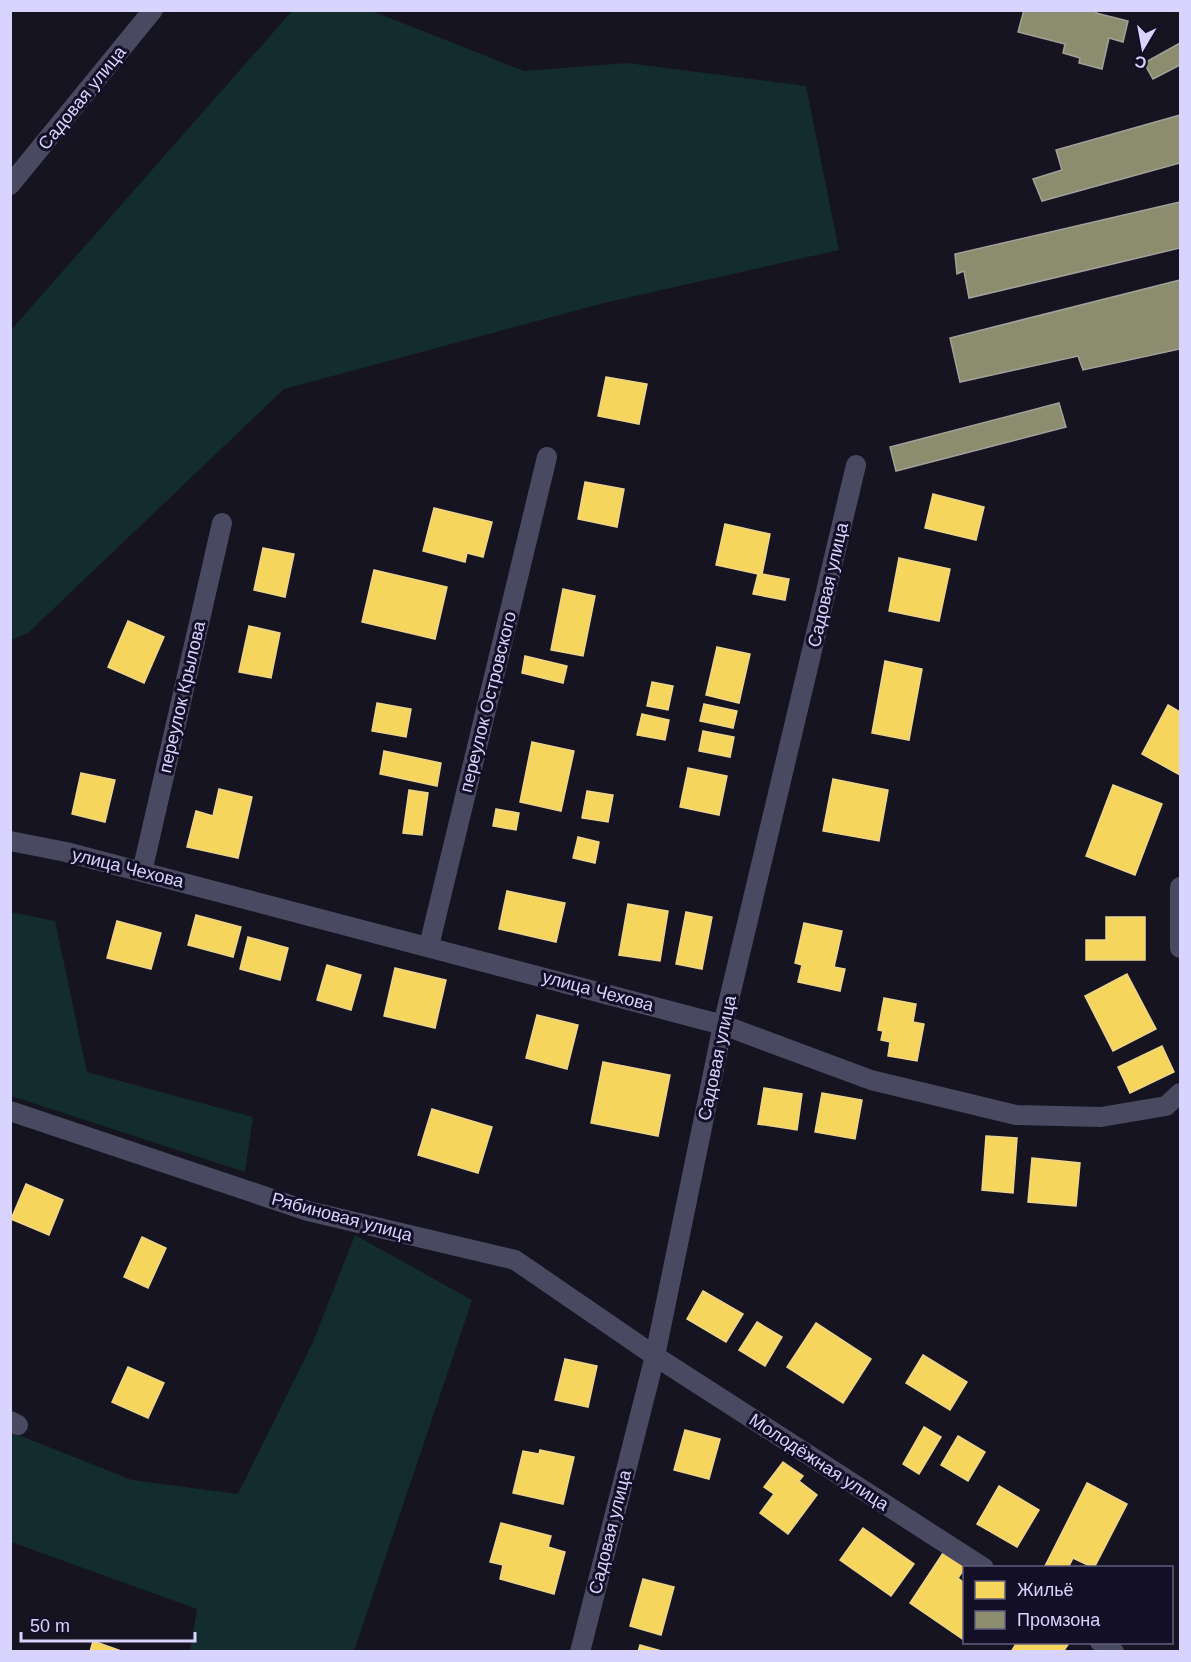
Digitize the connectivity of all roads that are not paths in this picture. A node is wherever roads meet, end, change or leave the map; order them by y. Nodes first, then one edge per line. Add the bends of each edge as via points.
1 (153, 10) edge
2 (10, 185) edge
3 (547, 457) dead end
4 (856, 465) dead end
5 (222, 523) dead end
6 (10, 841) edge
7 (142, 872) junction
8 (1180, 887) edge
9 (429, 946) junction
10 (1180, 948) edge
11 (723, 1025) junction
12 (1180, 1093) edge
13 (10, 1111) edge
14 (655, 1356) junction
15 (981, 1566) edge
16 (580, 1652) edge

1 - 2 street, Садовая улица
3 - 9 street, переулок Островского
4 - 11 street, Садовая улица
5 - 7 street, переулок Крылова
6 - 7 street, улица Чехова
7 - 9 street, улица Чехова
8 - 10 street
9 - 11 street, улица Чехова
11 - 12 street, улица Чехова via 871,1080 1016,1115 1101,1117 1166,1106
11 - 14 street, Садовая улица
13 - 14 street, Рябиновая улица via 308,1211 515,1260
14 - 15 street, Молодёжная улица
14 - 16 street, Садовая улица

